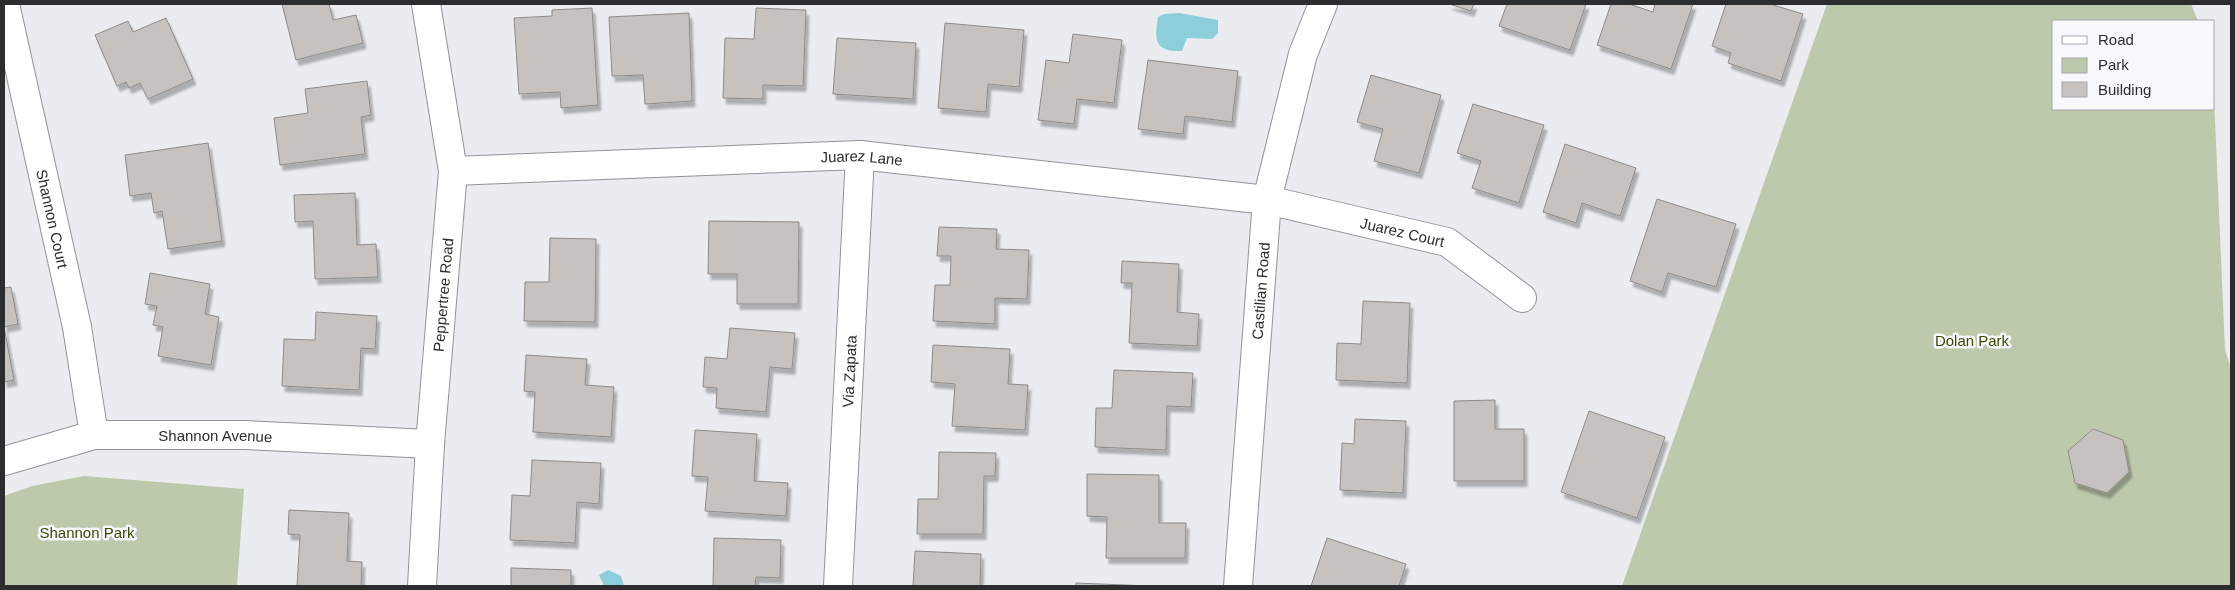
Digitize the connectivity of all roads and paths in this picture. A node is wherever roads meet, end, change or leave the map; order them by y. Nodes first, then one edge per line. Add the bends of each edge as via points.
1 (5, 4) edge
2 (426, 4) edge
3 (1323, 4) edge
4 (860, 155) junction
5 (453, 171) junction
6 (1267, 200) junction
7 (1522, 298) dead end
8 (94, 436) junction
9 (430, 444) junction
10 (4, 461) edge
11 (422, 586) edge
12 (838, 586) edge
13 (1238, 586) edge

1 - 8 street, Shannon Court via 77,327
2 - 5 street, Peppertree Road
3 - 6 street, Castilian Road via 1303,54
4 - 5 street, Juarez Lane
4 - 6 street, Juarez Lane
4 - 12 street, Via Zapata
5 - 9 street, Peppertree Road
6 - 7 street, Juarez Court via 1447,242
6 - 13 street, Castilian Road
8 - 9 street, Shannon Avenue via 245,435
8 - 10 street, Shannon Avenue
9 - 11 street, Peppertree Road

